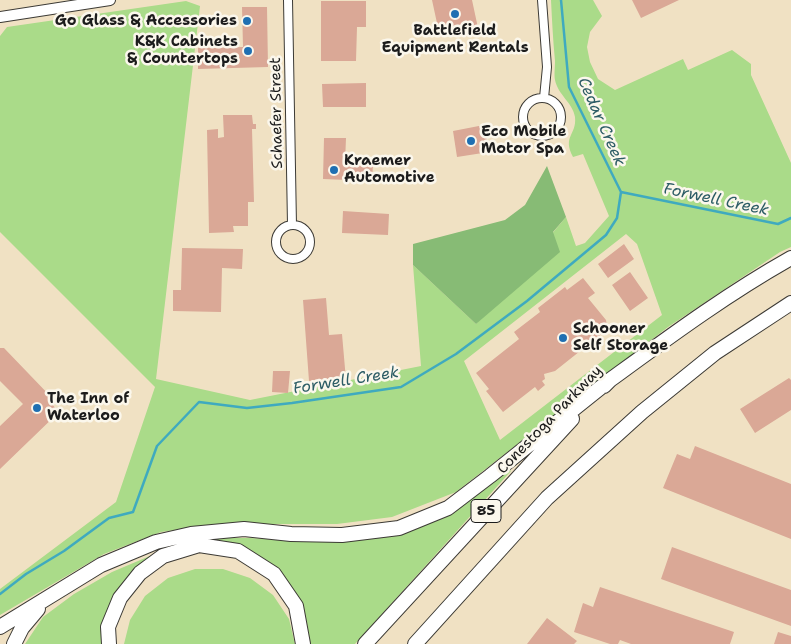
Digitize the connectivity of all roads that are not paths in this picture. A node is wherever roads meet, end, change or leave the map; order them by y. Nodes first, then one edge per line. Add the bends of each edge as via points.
1 (110, 0) edge
2 (288, 0) edge
3 (542, 0) edge
4 (0, 17) edge
5 (544, 98) junction
6 (292, 225) junction
7 (791, 258) edge
8 (791, 303) edge
9 (610, 380) junction
10 (61, 589) junction
11 (0, 626) edge
12 (14, 644) edge
13 (109, 644) edge
14 (303, 644) edge
15 (365, 644) edge
16 (415, 644) edge

1 - 4 main road
2 - 6 street, Schaefer Street
3 - 5 street via 547,67
5 - 5 street via 529,103 523,117 530,132 539,136 554,132 561,122 558,106
6 - 6 street via 281,229 276,246 282,255 293,259 303,255 309,241 302,228
7 - 9 highway, Conestoga Parkway / 85 via 701,315
8 - 16 highway, 85 via 707,359 642,412 547,498
9 - 10 highway via 448,508 399,528 342,535 244,529 190,534 125,554
9 - 15 highway, Conestoga Parkway / 85
10 - 11 highway
10 - 12 highway via 35,611
13 - 14 highway via 108,627 120,598 140,573 163,556 199,545 238,551 274,574 296,606

